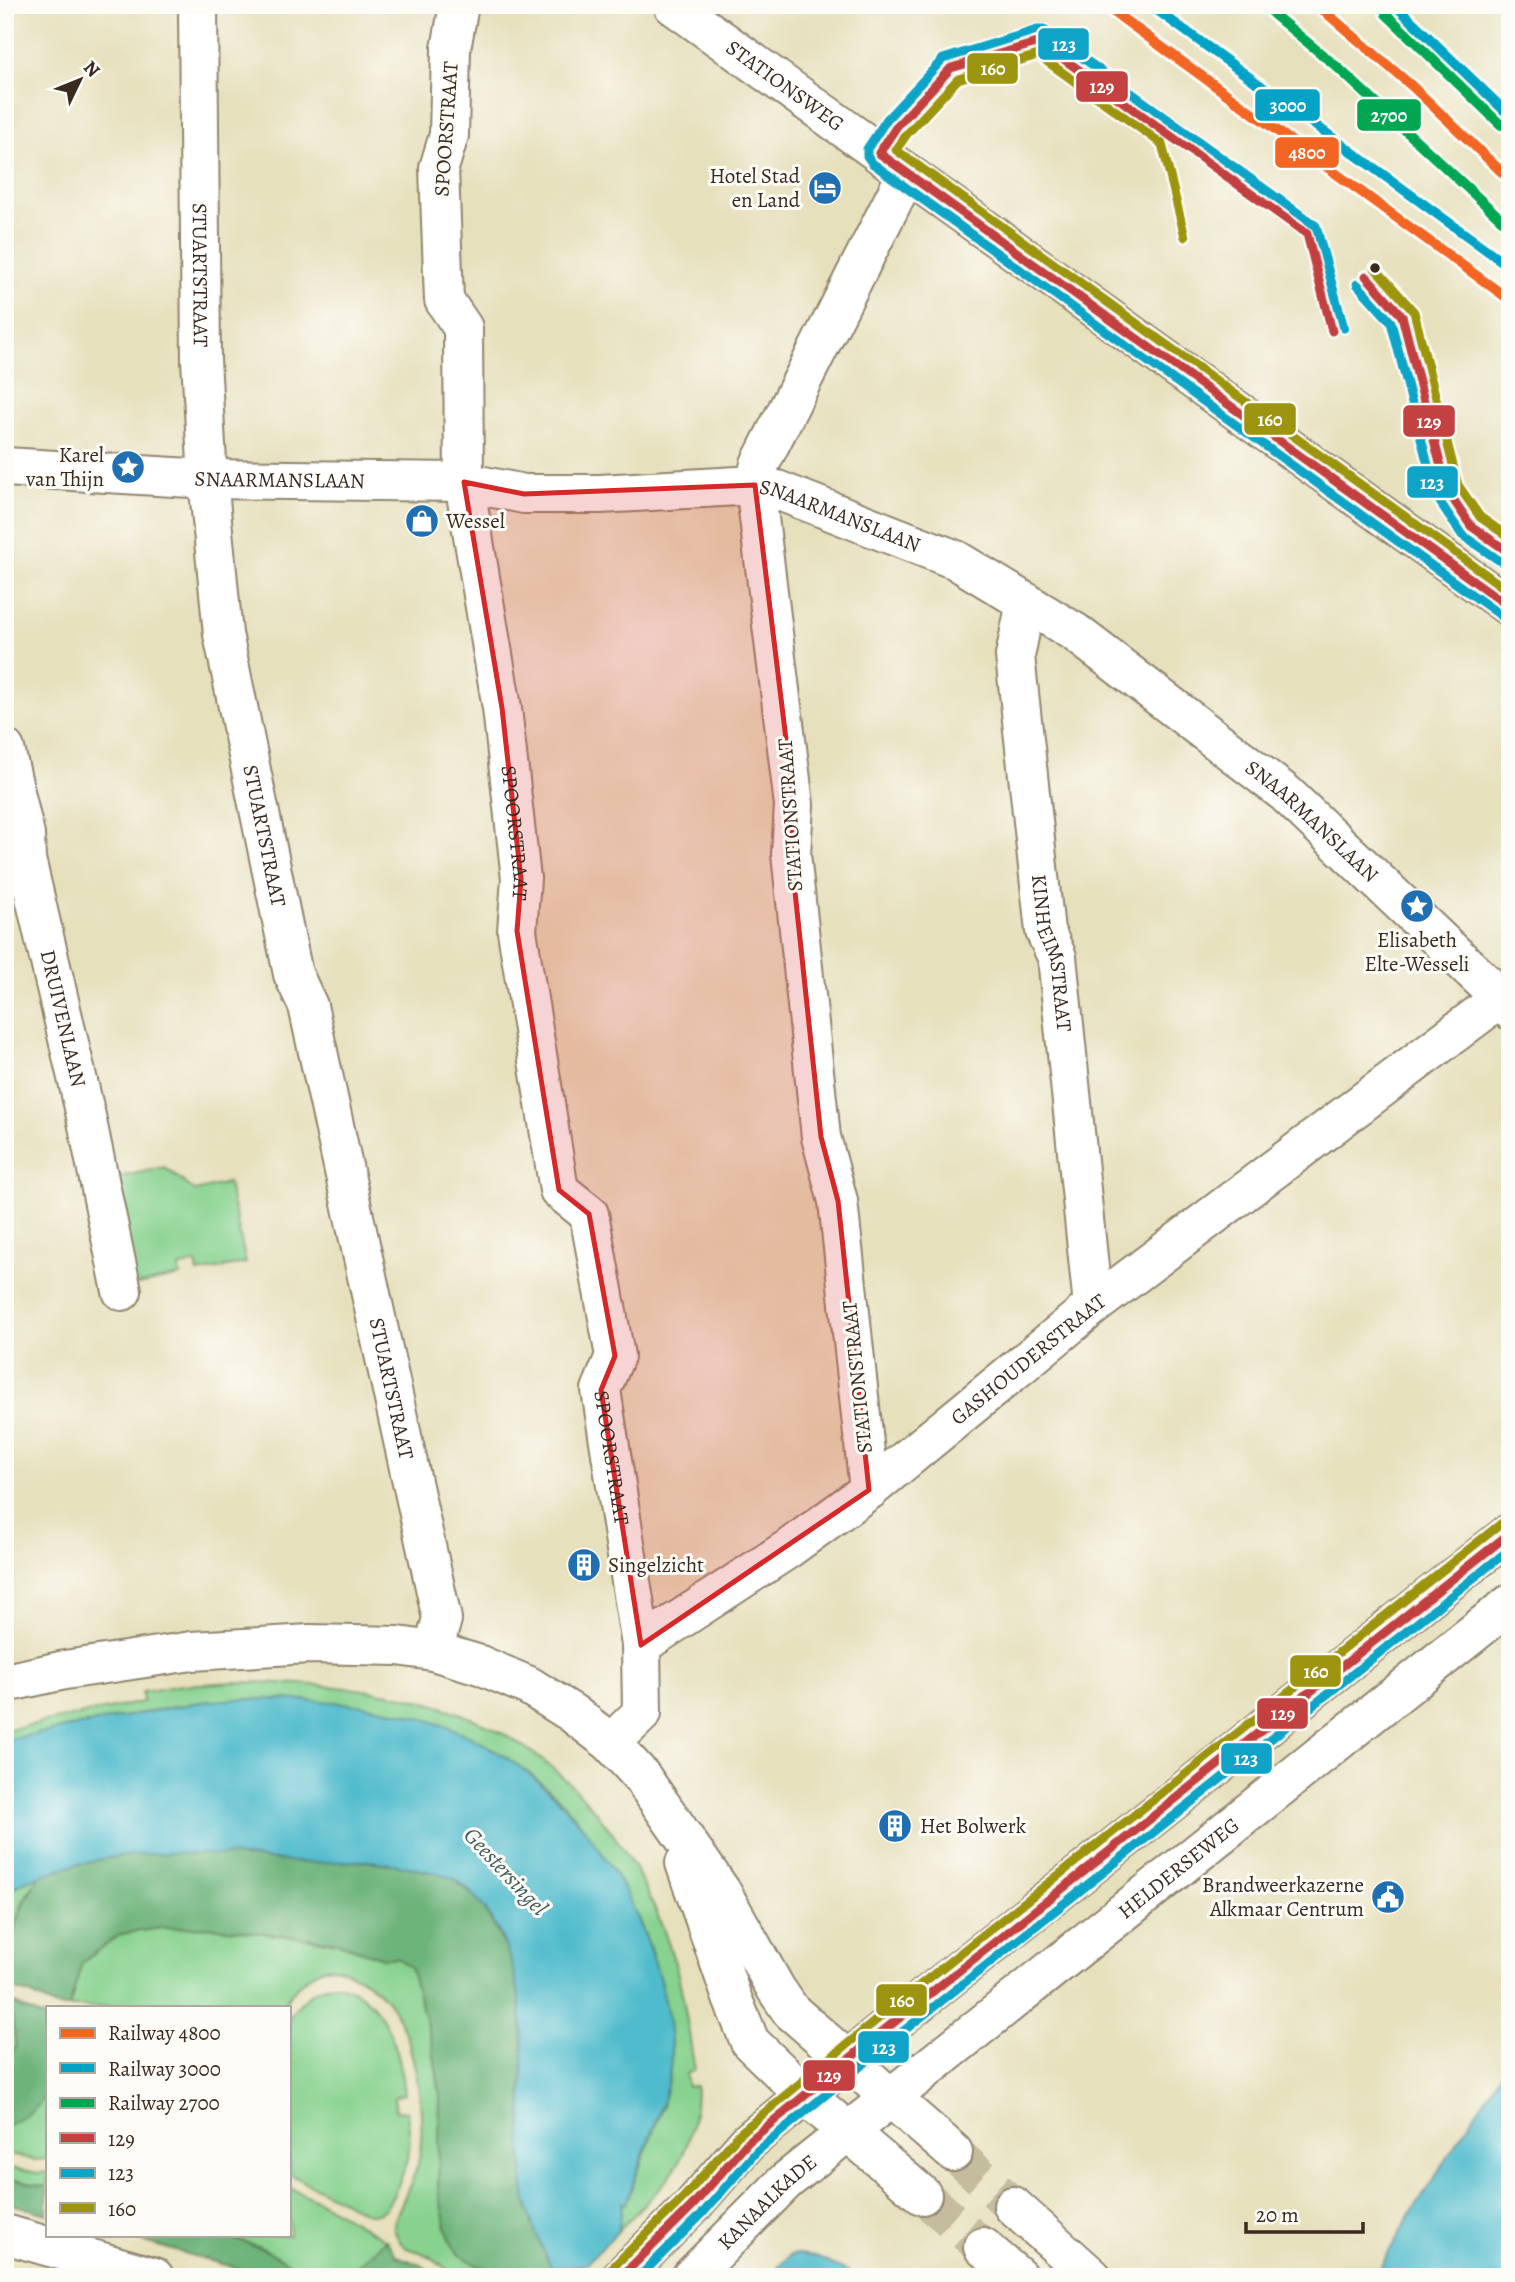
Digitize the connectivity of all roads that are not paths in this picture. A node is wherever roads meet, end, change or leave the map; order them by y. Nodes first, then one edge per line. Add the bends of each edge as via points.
1 (198, 5) edge
2 (459, 5) edge
3 (673, 5) edge
4 (907, 173) junction
5 (5, 467) edge
6 (208, 479) junction
7 (464, 482) junction
8 (755, 485) junction
9 (1026, 602) junction
10 (1510, 607) edge
11 (5, 749) edge
12 (16, 862) edge
13 (1505, 1004) edge
14 (122, 1290) dead end
15 (1093, 1306) junction
16 (869, 1489) junction
17 (1510, 1533) edge
18 (1510, 1604) edge
19 (641, 1645) junction
20 (433, 1651) junction
21 (5, 1683) edge
22 (611, 1743) junction
23 (668, 1814) junction
24 (848, 2060) junction
25 (806, 2096) junction
26 (891, 2097) junction
27 (849, 2132) junction
28 (953, 2152) tunnel mouth
29 (922, 2195) tunnel mouth
30 (1013, 2206) tunnel mouth
31 (5, 2234) edge
32 (983, 2247) tunnel mouth
33 (632, 2265) edge
34 (155, 2277) edge
35 (691, 2277) edge
36 (1018, 2277) edge
37 (1092, 2277) edge

1 - 6 street, STUARTSTRAAT via 201,360
2 - 7 street, SPOORSTRAAT via 451,49 449,135 439,168 444,300 463,328
3 - 4 street, STATIONSWEG
4 - 8 street, STATIONSTRAAT via 760,464
4 - 10 street, STATIONSWEG
5 - 6 street, SNAARMANSLAAN
6 - 7 street, SNAARMANSLAAN
6 - 20 street, STUARTSTRAAT via 223,634 293,974 308,1006 442,1619
7 - 8 street, SNAARMANSLAAN via 524,494
7 - 19 street, SPOORSTRAAT via 502,708 521,879 517,931 559,1190 589,1214 615,1356 601,1390
8 - 9 street, SNAARMANSLAAN via 956,560
8 - 16 street, STATIONSTRAAT via 794,805 791,854 821,1137 838,1201
9 - 13 street, SNAARMANSLAAN via 1076,633 1285,793
9 - 15 street, KINHEIMSTRAAT via 1015,656 1045,931 1057,957
11 - 12 street, DRUIVENLAAN via 25,835
12 - 14 street, DRUIVENLAAN via 86,1116
13 - 15 street, GASHOUDERSTRAAT
15 - 16 street, GASHOUDERSTRAAT
16 - 19 street, GASHOUDERSTRAAT via 788,1549
17 - 24 street
18 - 26 street, HELDERSEWEG
19 - 22 street via 642,1713
20 - 21 street via 358,1644 192,1651
20 - 22 street via 530,1686
22 - 23 street
23 - 24 street via 721,1891 791,2011
23 - 25 street via 750,2042
24 - 25 street
24 - 26 street
25 - 27 street
25 - 33 street via 748,2142
26 - 27 street, HELDERSEWEG
26 - 28 street
27 - 29 street
27 - 35 street, KANAALKADE via 786,2181
30 - 37 street
31 - 34 street
32 - 36 street

